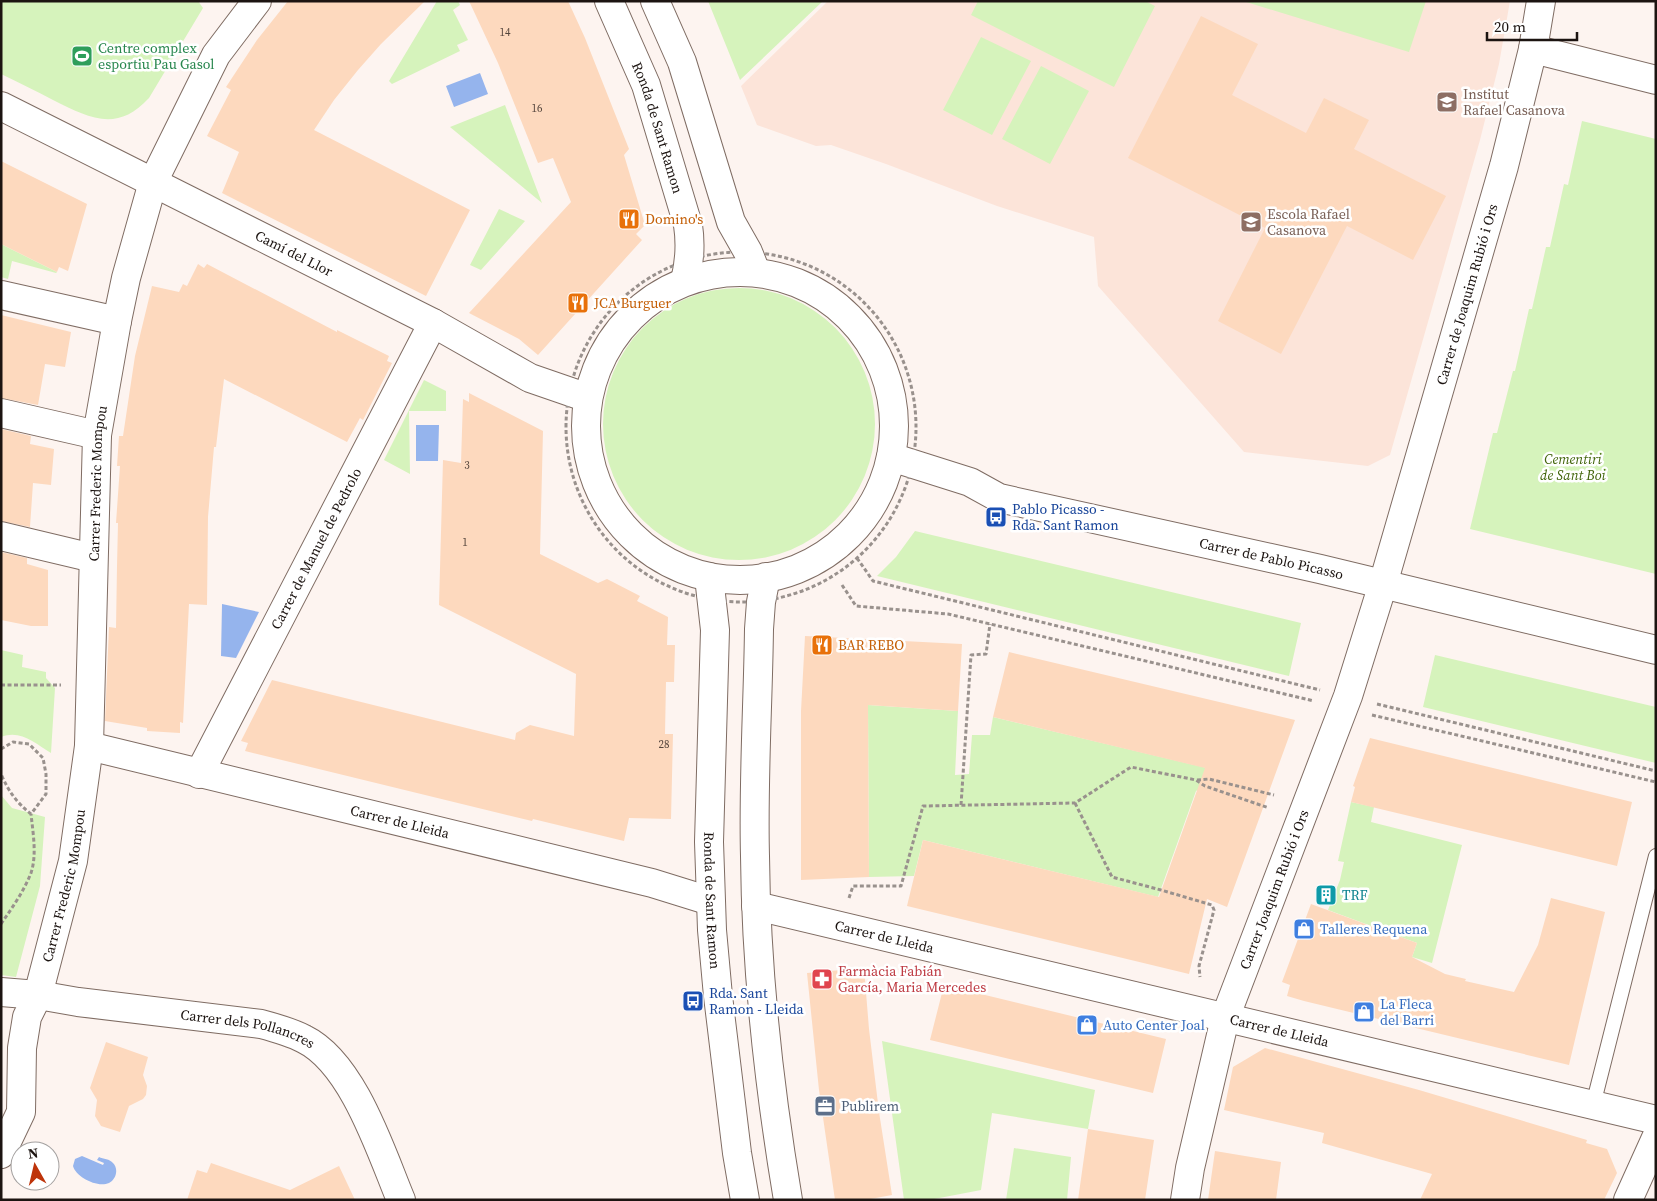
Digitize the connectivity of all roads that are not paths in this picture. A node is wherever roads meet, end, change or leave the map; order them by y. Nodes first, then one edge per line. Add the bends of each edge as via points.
1 (257, 1) edge
2 (609, 1) edge
3 (655, 1) edge
4 (1541, 1) edge
5 (1533, 49) junction
6 (1656, 80) edge
7 (1, 106) edge
8 (153, 182) junction
9 (752, 262) junction
10 (688, 271) junction
11 (1, 295) edge
12 (117, 322) junction
13 (433, 323) junction
14 (578, 395) junction
15 (1, 412) edge
16 (98, 435) junction
17 (902, 461) junction
18 (1, 536) edge
19 (93, 558) junction
20 (1383, 584) junction
21 (711, 588) junction
22 (763, 590) junction
23 (1656, 650) edge
24 (89, 746) junction
25 (200, 774) junction
26 (1656, 856) edge
27 (710, 901) junction
28 (756, 906) junction
29 (1, 992) edge
30 (38, 995) junction
31 (1225, 1018) junction
32 (1593, 1105) junction
33 (1656, 1120) edge
34 (1656, 1138) edge
35 (1, 1154) edge
36 (401, 1200) edge
37 (745, 1200) edge
38 (788, 1200) edge
39 (1185, 1200) edge
40 (1628, 1200) edge

1 - 8 street, Carrer Frederic Mompou via 216,55
2 - 10 street, Ronda de Sant Ramon via 646,85 688,226 691,243
3 - 9 street via 682,62 731,222
4 - 5 street, Carrer de Joaquim Rubió i Ors
5 - 6 street
5 - 20 street, Carrer de Joaquim Rubió i Ors via 1504,166
7 - 8 street, Camí del Llor
8 - 12 street, Carrer Frederic Mompou
8 - 13 street, Camí del Llor
9 - 10 street via 720,273
9 - 17 street via 771,275 800,284 827,298 869,341 883,368 892,397 894,427
10 - 14 street via 621,327 609,342 592,378
11 - 12 street
12 - 16 street, Carrer Frederic Mompou
13 - 14 street, Camí del Llor via 530,378
13 - 25 street, Carrer de Manuel de Pedrolo
14 - 21 street via 592,469 606,502 618,520 649,550
15 - 16 street
16 - 19 street, Carrer Frederic Mompou
17 - 20 street, Carrer de Pablo Picasso via 970,482 999,498
17 - 22 street via 847,536 818,558
18 - 19 street
19 - 24 street, Carrer Frederic Mompou
20 - 23 street, Carrer de Pablo Picasso
20 - 31 street, Carrer Joaquim Rubió i Ors via 1346,702
21 - 22 street via 737,580
21 - 27 street, Ronda de Sant Ramon via 716,630
22 - 28 street via 754,855
24 - 25 street, Carrer de Lleida
24 - 30 street, Carrer Frederic Mompou via 73,861
25 - 27 street, Carrer de Lleida via 652,883
26 - 32 lane
27 - 37 street, Ronda de Sant Ramon via 719,1006
28 - 31 street, Carrer de Lleida
28 - 38 street via 766,1042
29 - 30 street, Carrer dels Pollancres
30 - 35 street, Carrer Frederic Mompou via 27,1017 22,1048 21,1112
30 - 36 street, Carrer dels Pollancres via 261,1024 306,1039 326,1055 360,1103
31 - 32 street, Carrer de Lleida
31 - 39 street, Carrer Joaquim Rubió i Ors
32 - 33 street, Carrer de Lleida
34 - 40 street

